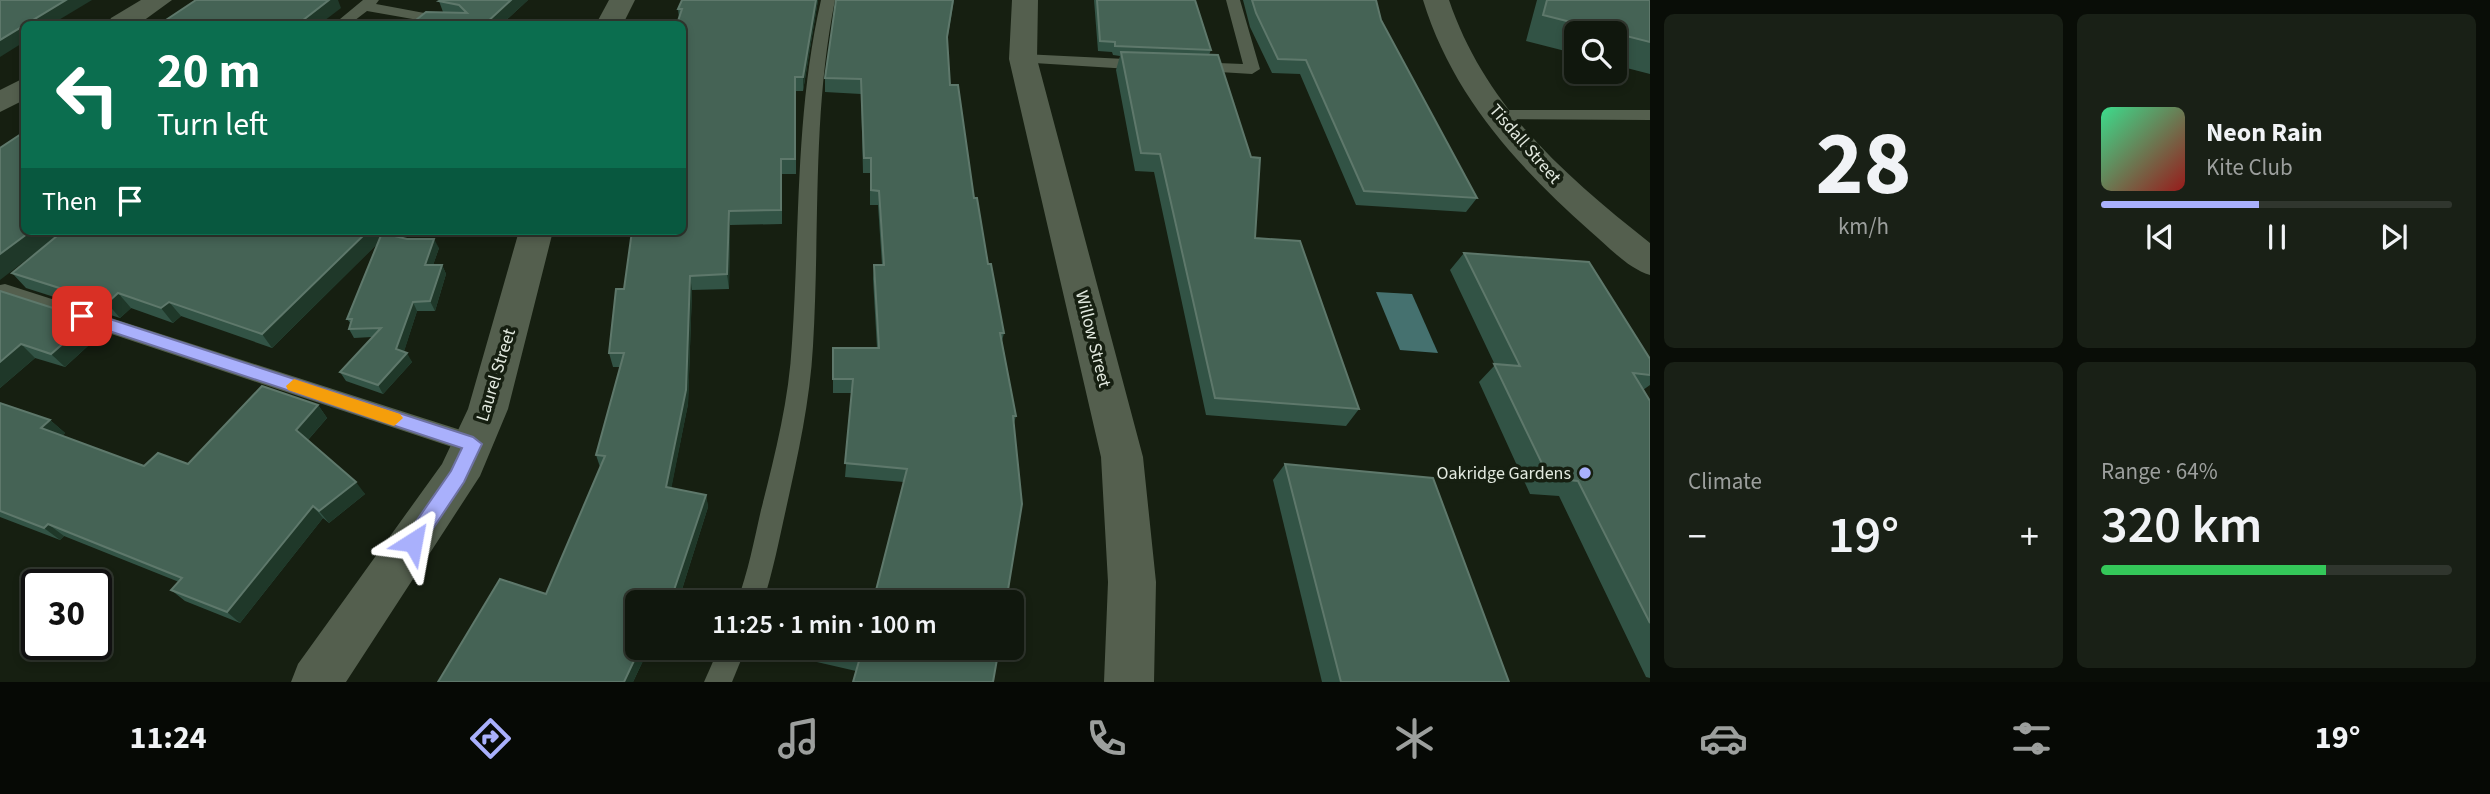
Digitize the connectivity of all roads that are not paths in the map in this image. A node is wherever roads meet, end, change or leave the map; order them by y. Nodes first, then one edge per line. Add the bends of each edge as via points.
1 (159, 0) edge
2 (622, 0) edge
3 (828, 0) edge
4 (1025, 0) edge
5 (1233, 0) edge
6 (1436, 0) edge
7 (368, 3) edge
8 (126, 21) edge
9 (345, 21) edge
10 (448, 21) edge
11 (612, 21) edge
12 (1023, 59) junction
13 (21, 89) edge
14 (0, 103) edge
15 (1498, 115) junction
16 (1650, 116) edge
17 (535, 235) edge
18 (1650, 262) edge
19 (26, 274) edge
20 (2, 293) edge
21 (473, 444) junction
22 (753, 590) edge
23 (727, 660) edge
24 (316, 682) edge
25 (718, 682) edge
26 (1129, 682) edge

1 - 8 street
2 - 11 street
3 - 22 lane via 816,46 810,108 797,404
4 - 12 street, Willow Street
5 - 12 lane via 1252,69
6 - 15 street, Tisdall Street via 1442,25 1468,76
7 - 9 lane
7 - 10 lane
12 - 26 street, Willow Street via 1122,457 1132,582
13 - 14 street
15 - 16 lane
15 - 18 street, Tisdall Street via 1582,207
17 - 21 street, Laurel Street via 488,409
19 - 20 lane
20 - 21 lane
21 - 24 street, Laurel Street via 458,477
23 - 25 lane

